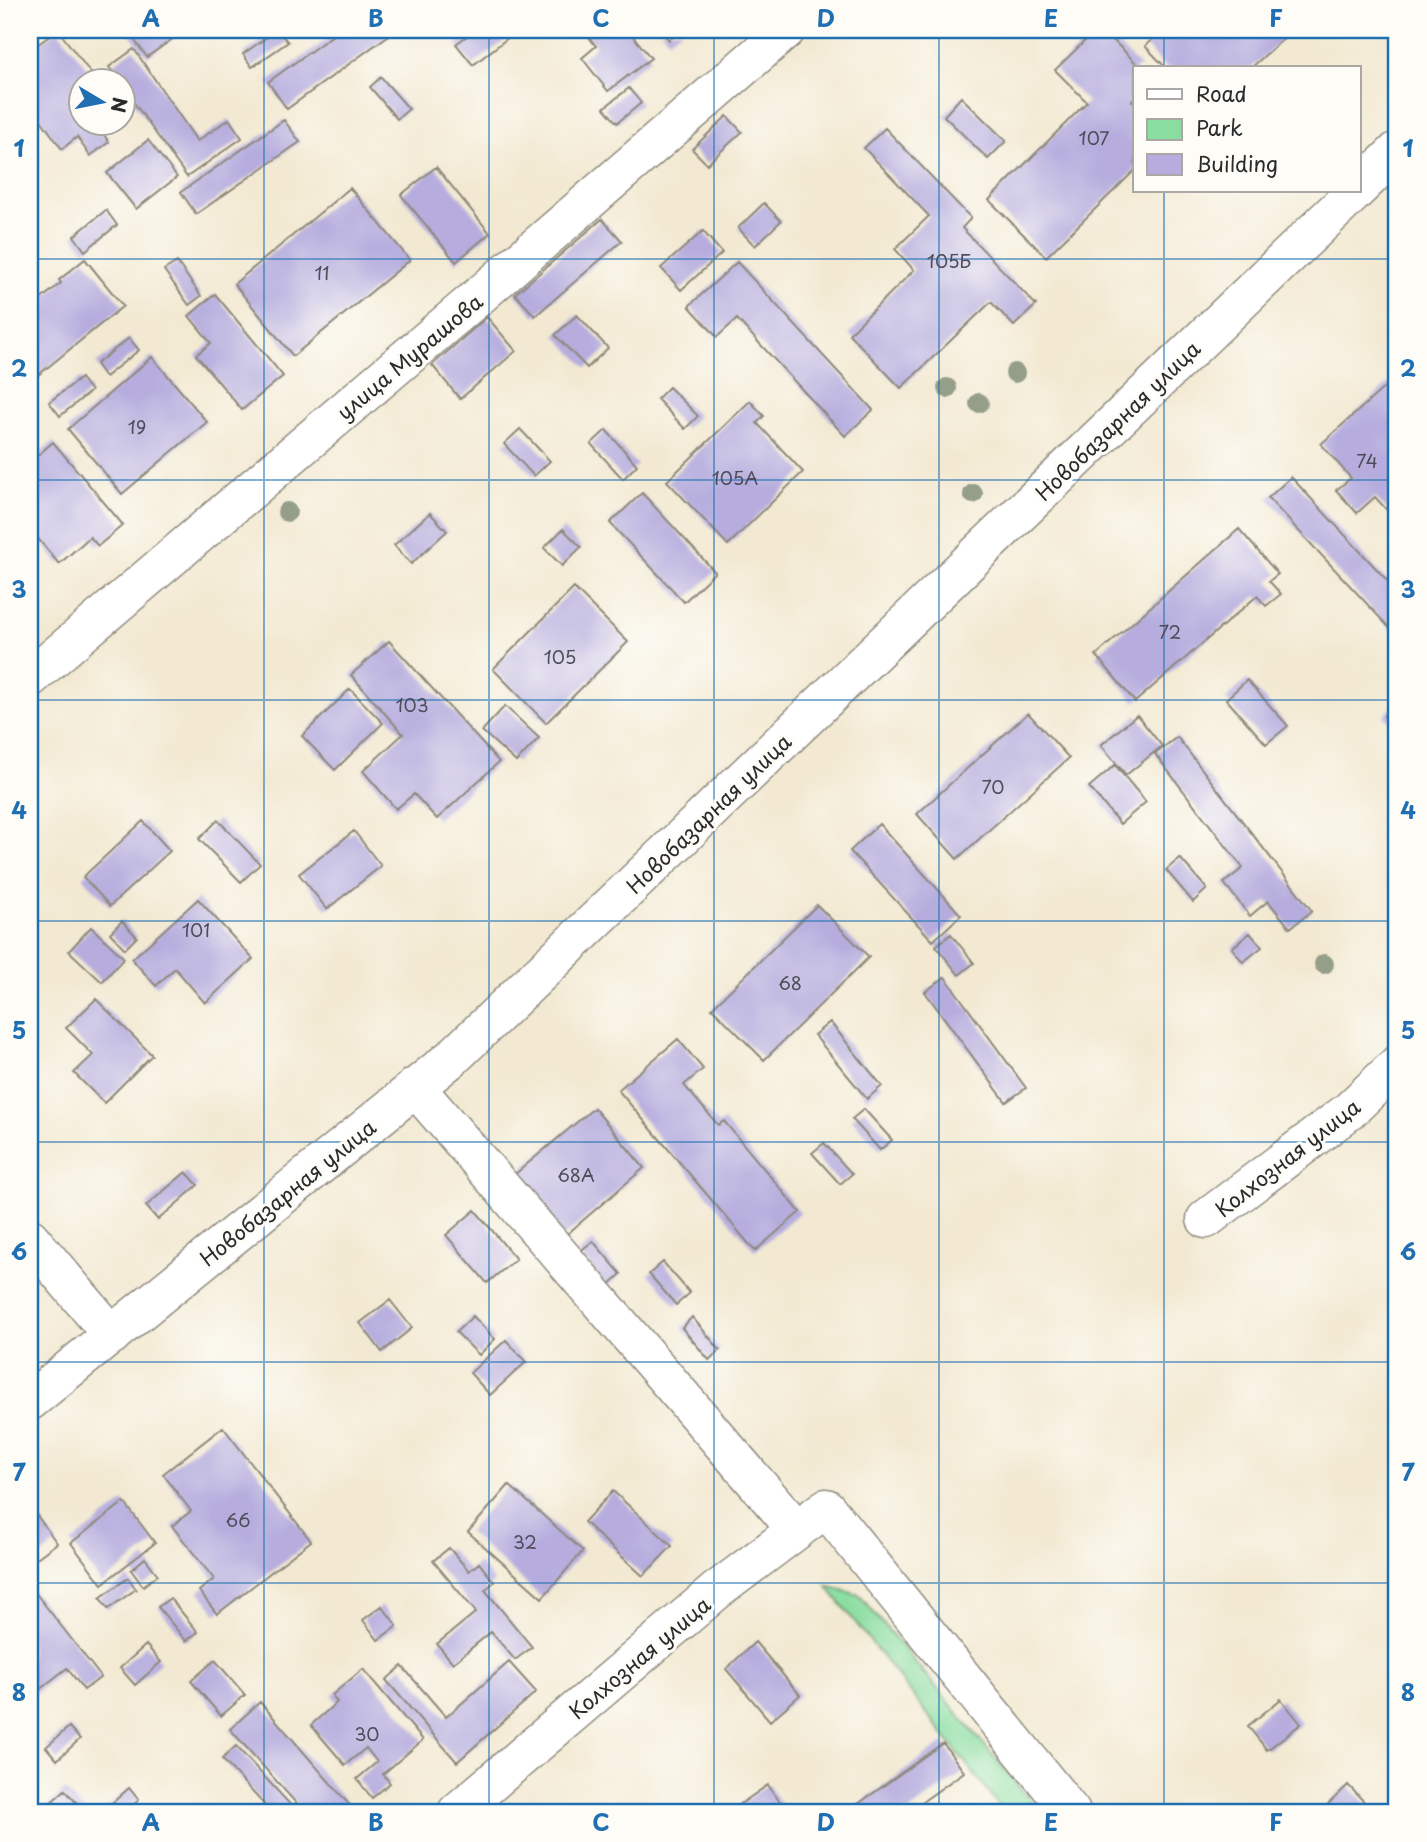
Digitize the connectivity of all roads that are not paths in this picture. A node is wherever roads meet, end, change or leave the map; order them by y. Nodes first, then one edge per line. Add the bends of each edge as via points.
1 (786, 30) edge
2 (1397, 151) edge
3 (1360, 186) edge
4 (1354, 192) edge
5 (30, 678) edge
6 (1397, 1065) edge
7 (415, 1087) junction
8 (1206, 1220) dead end
9 (30, 1238) edge
10 (112, 1335) junction
11 (30, 1401) edge
12 (812, 1519) junction
13 (457, 1812) edge
14 (1071, 1812) edge

1 - 5 street, улица Мурашова
2 - 3 street, Новобазарная улица
4 - 7 street, Новобазарная улица via 453,1057
6 - 8 street, Колхозная улица via 1349,1111
7 - 10 street, Новобазарная улица
7 - 12 street
9 - 10 street
10 - 11 street, Новобазарная улица
12 - 13 street, Колхозная улица via 716,1591
12 - 14 street

